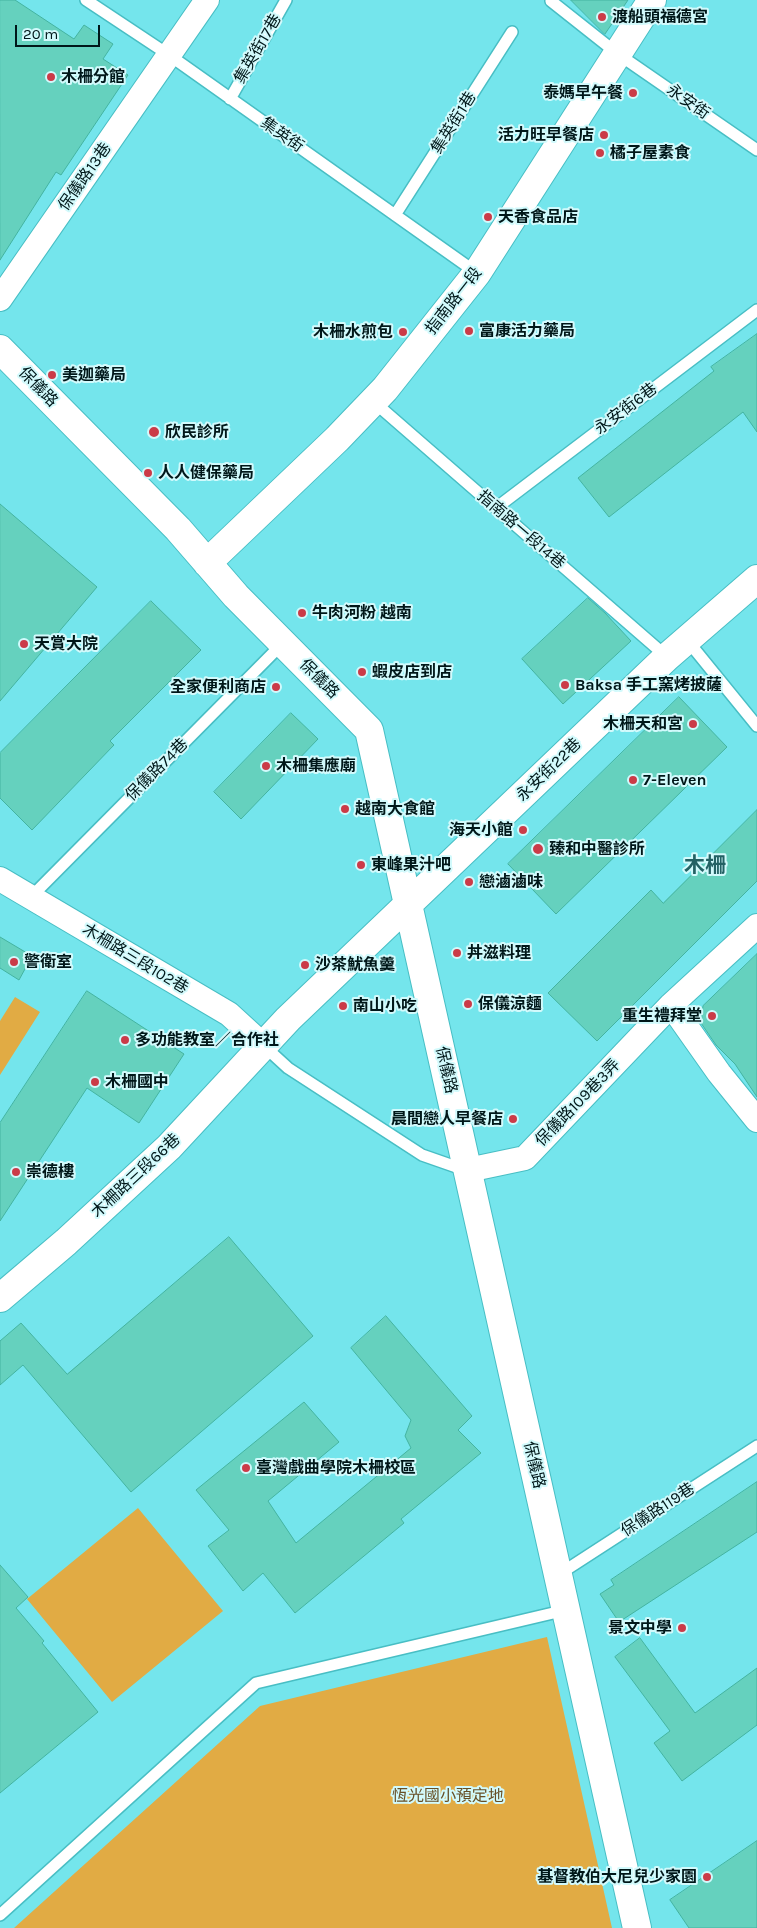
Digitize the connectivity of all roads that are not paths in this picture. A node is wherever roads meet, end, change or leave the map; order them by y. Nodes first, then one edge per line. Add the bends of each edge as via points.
1 (86, 0) edge
2 (207, 0) edge
3 (286, 0) edge
4 (652, 0) edge
5 (551, 1) edge
6 (512, 32) dead end
7 (618, 54) junction
8 (169, 55) junction
9 (230, 98) junction
10 (757, 150) edge
11 (395, 215) junction
12 (477, 273) junction
13 (0, 299) edge
14 (757, 310) edge
15 (0, 349) edge
16 (374, 402) junction
17 (496, 508) junction
18 (207, 563) junction
19 (757, 579) edge
20 (283, 643) junction
21 (677, 649) junction
22 (757, 726) edge
23 (0, 879) edge
24 (31, 898) junction
25 (409, 903) junction
26 (757, 926) edge
27 (671, 1006) junction
28 (264, 1046) junction
29 (757, 1120) edge
30 (468, 1170) junction
31 (0, 1298) edge
32 (757, 1446) edge
33 (558, 1575) junction
34 (566, 1610) junction
35 (0, 1915) edge
36 (637, 1928) edge

1 - 8 lane, 集英街
2 - 8 street, 保儀路13巷
3 - 9 lane, 集英街17巷
4 - 7 street, 指南路一段
5 - 7 lane, 永安街
6 - 11 lane, 集英街1巷
7 - 10 lane, 永安街
7 - 12 street, 指南路一段
8 - 9 lane, 集英街
8 - 13 street, 保儀路13巷
9 - 11 lane, 集英街
11 - 12 lane, 集英街
12 - 16 street, 指南路一段
14 - 17 lane, 永安街6巷
15 - 18 street, 保儀路 via 178,529
16 - 17 lane, 指南路一段14巷
16 - 18 street, 指南路一段
17 - 21 lane, 指南路一段14巷
18 - 20 street, 保儀路
19 - 21 street, 永安街22巷
20 - 24 lane, 保儀路74巷
20 - 25 street, 保儀路 via 369,730
21 - 22 lane, 指南路一段14巷
21 - 25 street, 永安街22巷
23 - 24 street, 木柵路三段102巷
24 - 28 street, 木柵路三段102巷 via 229,1014
25 - 28 street
25 - 30 street, 保儀路
26 - 27 street, 保儀路109巷3弄
27 - 29 street
27 - 30 street, 保儀路109巷3弄 via 525,1158
28 - 30 lane, 木柵路三段102巷 via 288,1068 422,1155
28 - 31 street, 木柵路三段66巷 via 169,1147
30 - 33 street, 保儀路
32 - 33 lane, 保儀路119巷
33 - 34 street, 保儀路
34 - 35 lane via 256,1683
34 - 36 street, 保儀路

